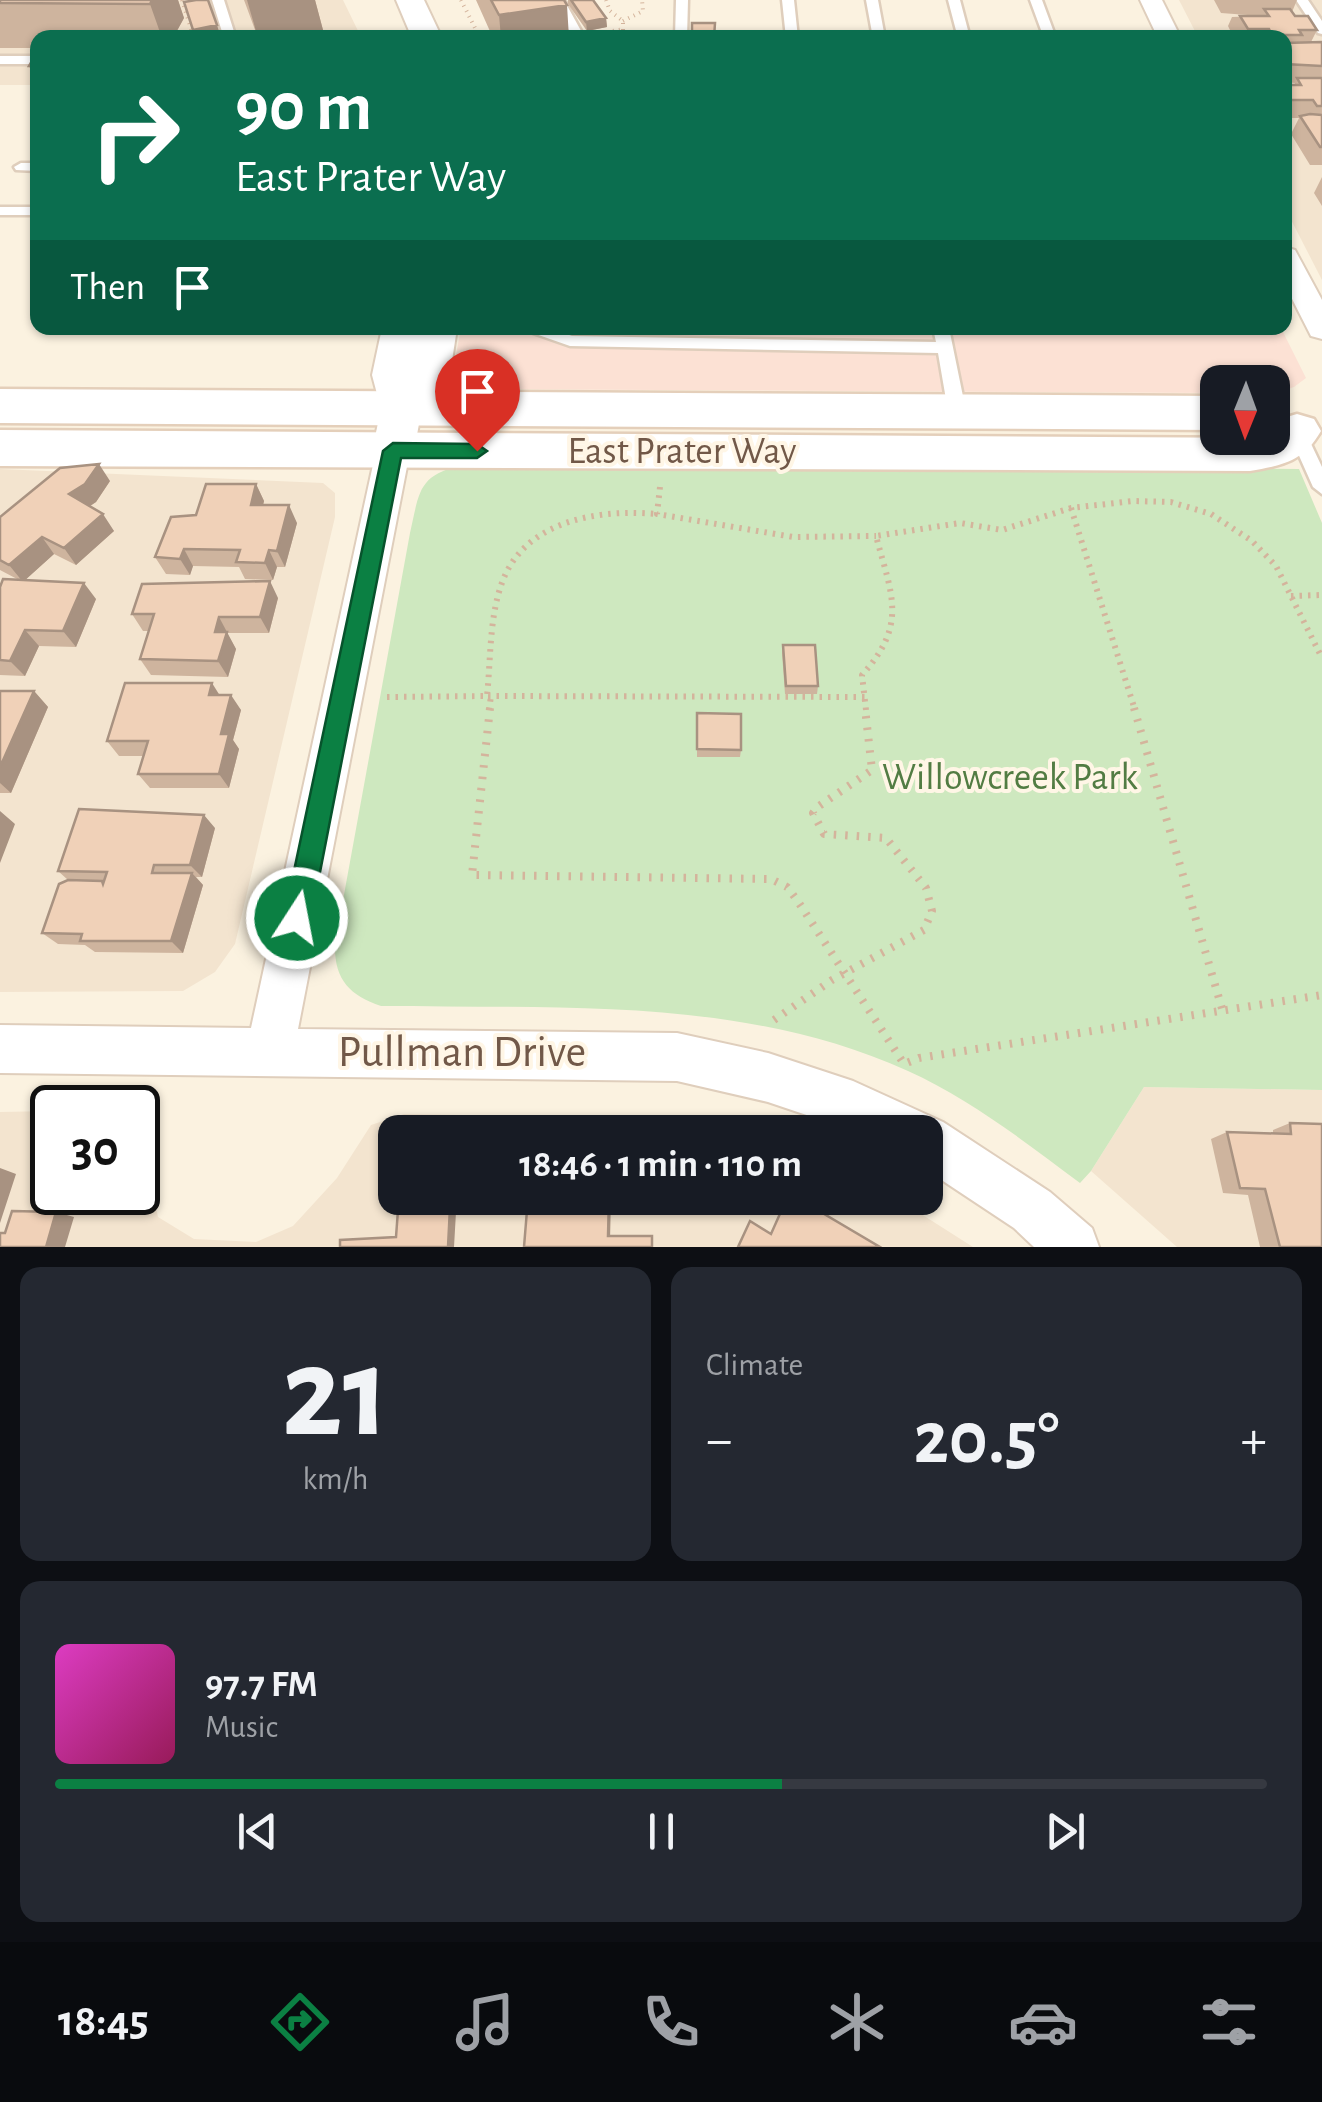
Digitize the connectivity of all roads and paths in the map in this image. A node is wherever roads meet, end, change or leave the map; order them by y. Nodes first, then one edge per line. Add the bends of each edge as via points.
1 (182, 0) edge
2 (218, 0) edge
3 (382, 0) edge
4 (410, 0) edge
5 (460, 0) edge
6 (558, 0) edge
7 (606, 0) edge
8 (642, 0) edge
9 (682, 0) edge
10 (788, 0) edge
11 (872, 0) edge
12 (954, 0) edge
13 (1036, 0) edge
14 (1151, 0) edge
15 (1302, 0) edge
16 (623, 21) junction
17 (191, 30) edge
18 (227, 30) edge
19 (395, 30) edge
20 (423, 30) edge
21 (476, 30) edge
22 (575, 30) edge
23 (624, 30) edge
24 (681, 30) edge
25 (791, 30) edge
26 (877, 30) edge
27 (962, 30) edge
28 (1047, 30) edge
29 (1166, 30) edge
30 (1322, 30) edge
31 (0, 60) edge
32 (30, 60) edge
33 (0, 211) edge
34 (30, 211) edge
35 (1292, 270) edge
36 (1322, 329) edge
37 (400, 335) edge
38 (437, 335) edge
39 (554, 335) edge
40 (943, 335) edge
41 (945, 348) junction
42 (0, 406) edge
43 (957, 411) junction
44 (1200, 412) edge
45 (1297, 428) edge
46 (397, 430) junction
47 (0, 448) edge
48 (660, 484) dead end
49 (1322, 487) edge
50 (1071, 508) junction
51 (657, 514) junction
52 (876, 536) junction
53 (1322, 595) edge
54 (1291, 596) junction
55 (1322, 658) edge
56 (387, 696) dead end
57 (489, 696) junction
58 (865, 698) junction
59 (846, 972) junction
60 (1322, 995) edge
61 (1223, 1012) junction
62 (774, 1020) dead end
63 (0, 1049) edge
64 (270, 1050) junction
65 (876, 1115) edge
66 (943, 1152) edge
67 (1074, 1247) edge

1 - 17 path
2 - 18 lane
3 - 19 street
4 - 20 street
5 - 21 path
6 - 22 lane
7 - 16 path
8 - 16 path via 643,12
9 - 24 lane
10 - 25 lane
11 - 26 lane
12 - 27 lane
13 - 28 lane
14 - 29 street
15 - 30 lane
16 - 23 path
31 - 32 lane
33 - 34 lane
35 - 36 street
37 - 46 street via 392,374
38 - 46 street via 430,374
39 - 41 lane via 570,341
40 - 41 lane
41 - 43 lane
42 - 46 main road, East Prater Way
43 - 44 main road, East Prater Way
43 - 46 main road, East Prater Way
45 - 46 main road, East Prater Way via 1280,448 1250,453
45 - 49 lane
46 - 47 main road, East Prater Way
46 - 64 street
48 - 51 path
50 - 52 path via 1002,530 960,523
50 - 54 path via 1171,502 1210,514 1252,540
50 - 61 path
51 - 52 path via 777,537
51 - 57 path via 609,511 584,518 524,553 504,576 496,608
52 - 58 path via 896,618 892,641 862,675
53 - 54 path
54 - 55 path
56 - 57 path
57 - 58 path
57 - 59 path via 472,875 772,879 787,887
58 - 59 path via 872,770 820,803 815,823 824,834 886,838 926,888 932,911 924,930
59 - 61 path via 904,1064
59 - 62 path
60 - 61 path
63 - 64 street, Pullman Drive
64 - 65 street, Pullman Drive via 677,1057 763,1073
66 - 67 street via 1032,1210

